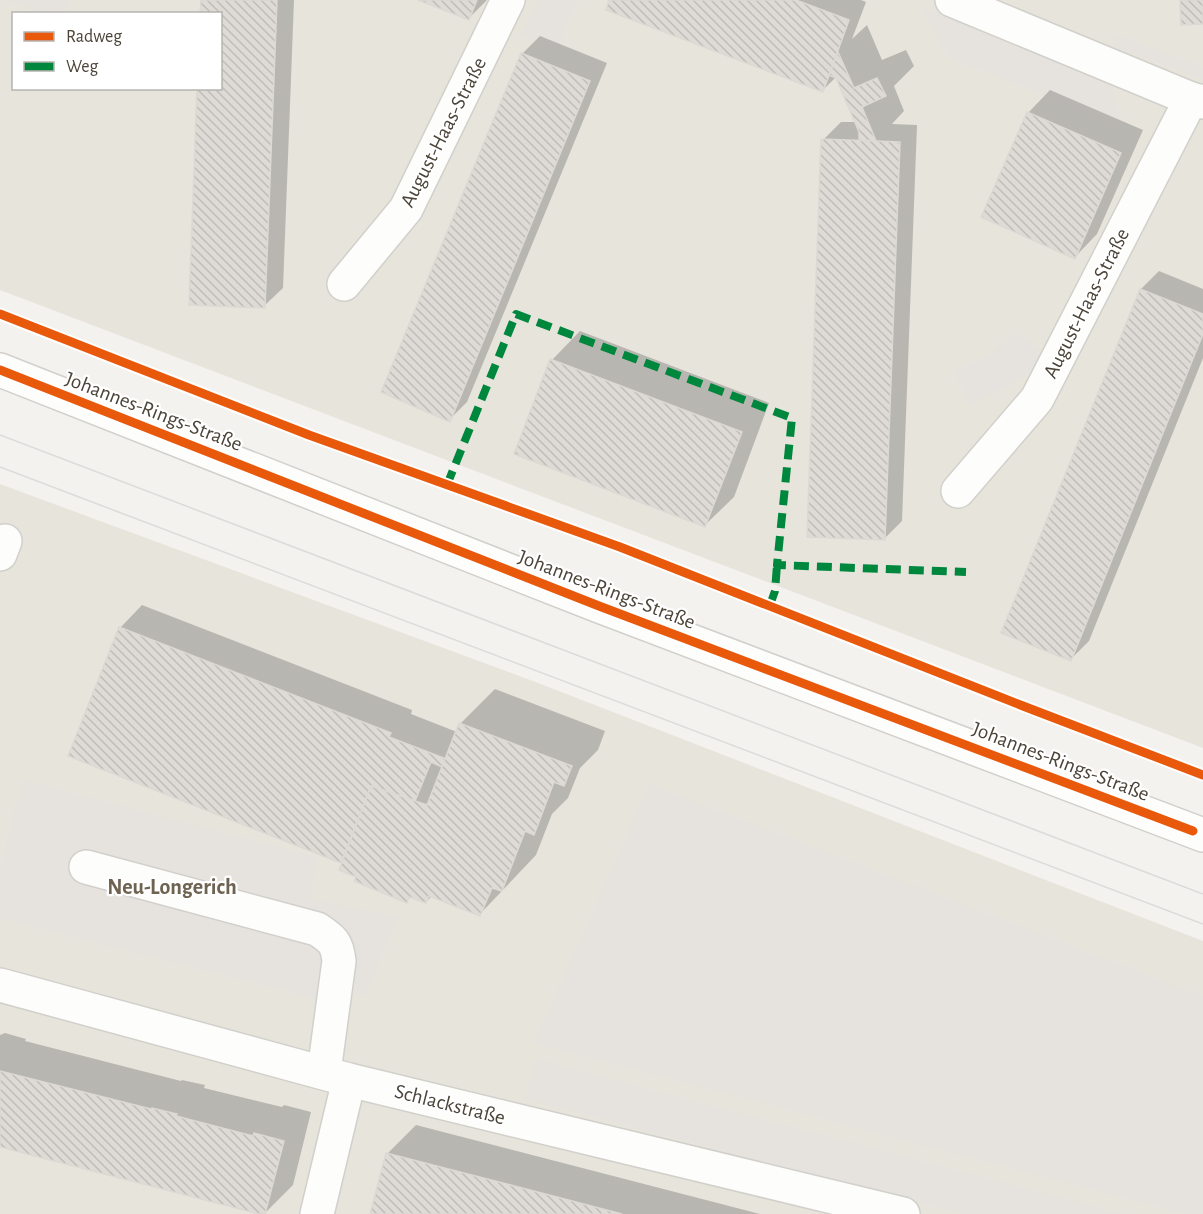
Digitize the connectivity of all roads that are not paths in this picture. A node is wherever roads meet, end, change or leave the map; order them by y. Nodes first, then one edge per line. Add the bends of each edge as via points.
1 (508, 0) edge
2 (952, 0) edge
3 (1197, 100) edge
4 (344, 284) dead end
5 (0, 370) edge
6 (958, 491) dead end
7 (1203, 834) edge
8 (86, 867) dead end
9 (0, 985) edge
10 (337, 1076) junction
11 (871, 1210) edge
12 (316, 1214) edge
13 (903, 1214) edge

1 - 4 street, August-Haas-Straße via 406,209
2 - 3 street, August-Haas-Straße
3 - 6 street, August-Haas-Straße via 1037,399
5 - 7 street, Johannes-Rings-Straße via 599,606
8 - 10 street via 317,929 330,937 337,946 339,960
9 - 10 street, Schlackstraße
10 - 11 street, Schlackstraße
10 - 12 street
11 - 13 street, Schlackstraße

